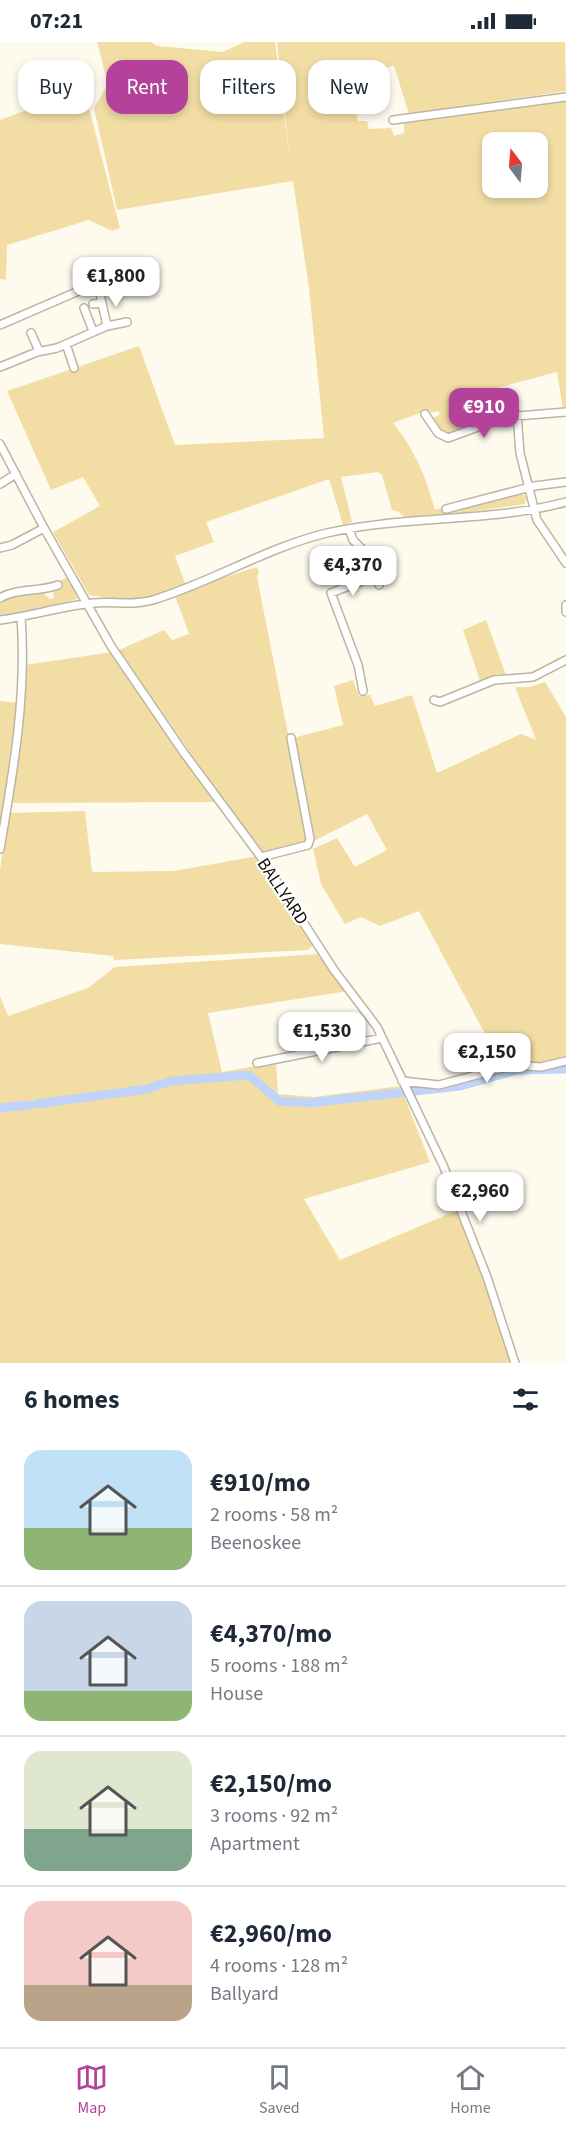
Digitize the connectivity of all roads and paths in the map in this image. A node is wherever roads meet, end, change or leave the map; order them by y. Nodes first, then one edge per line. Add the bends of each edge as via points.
1 (566, 97) edge
2 (393, 120) dead end
3 (111, 277) dead end
4 (100, 294) dead end
5 (102, 303) junction
6 (93, 304) dead end
7 (84, 308) dead end
8 (127, 322) dead end
9 (0, 325) edge
10 (107, 326) junction
11 (93, 331) junction
12 (31, 333) dead end
13 (66, 344) junction
14 (39, 351) junction
15 (0, 367) edge
16 (74, 368) dead end
17 (566, 412) edge
18 (437, 415) dead end
19 (517, 415) junction
20 (0, 444) edge
21 (16, 474) junction
22 (566, 482) edge
23 (0, 484) edge
24 (529, 487) junction
25 (566, 502) edge
26 (446, 509) dead end
27 (533, 509) junction
28 (44, 528) junction
29 (350, 530) junction
30 (0, 548) edge
31 (566, 563) edge
32 (375, 576) junction
33 (58, 585) dead end
34 (379, 585) dead end
35 (47, 589) junction
36 (0, 598) edge
37 (50, 598) dead end
38 (86, 604) junction
39 (566, 605) edge
40 (566, 612) edge
41 (21, 617) junction
42 (0, 620) edge
43 (566, 660) edge
44 (363, 691) dead end
45 (434, 700) dead end
46 (291, 738) dead end
47 (0, 849) edge
48 (261, 857) junction
49 (382, 1038) junction
50 (566, 1061) edge
51 (257, 1062) dead end
52 (403, 1084) junction
53 (514, 1363) edge

1 - 2 street
3 - 9 street
4 - 5 street
5 - 6 street
5 - 10 street
7 - 11 street
8 - 10 street
10 - 11 street
11 - 13 street
12 - 14 street
13 - 14 street
13 - 16 street
14 - 15 street
17 - 19 street
18 - 19 street via 427,416 438,434 448,438 492,420
19 - 24 street via 520,453
20 - 21 street, BALLYARD
21 - 23 street
21 - 28 street, BALLYARD
22 - 24 street
24 - 26 street
24 - 27 street
25 - 27 street
27 - 29 street
27 - 31 street
28 - 30 street
28 - 38 street, BALLYARD
29 - 32 street via 353,540 367,554
29 - 38 street via 293,543 154,600
32 - 34 street
32 - 44 street via 331,593 358,665
33 - 35 street
35 - 36 street
35 - 37 street
38 - 41 street
38 - 48 street, BALLYARD via 184,753
39 - 40 street
41 - 42 street
41 - 47 street via 21,698
43 - 45 street via 533,677 494,680 440,702
46 - 48 street via 310,839 308,845
48 - 49 street, BALLYARD
49 - 51 street
49 - 52 street, BALLYARD
50 - 52 street via 541,1067 514,1065 439,1085
52 - 53 street, BALLYARD via 468,1224

